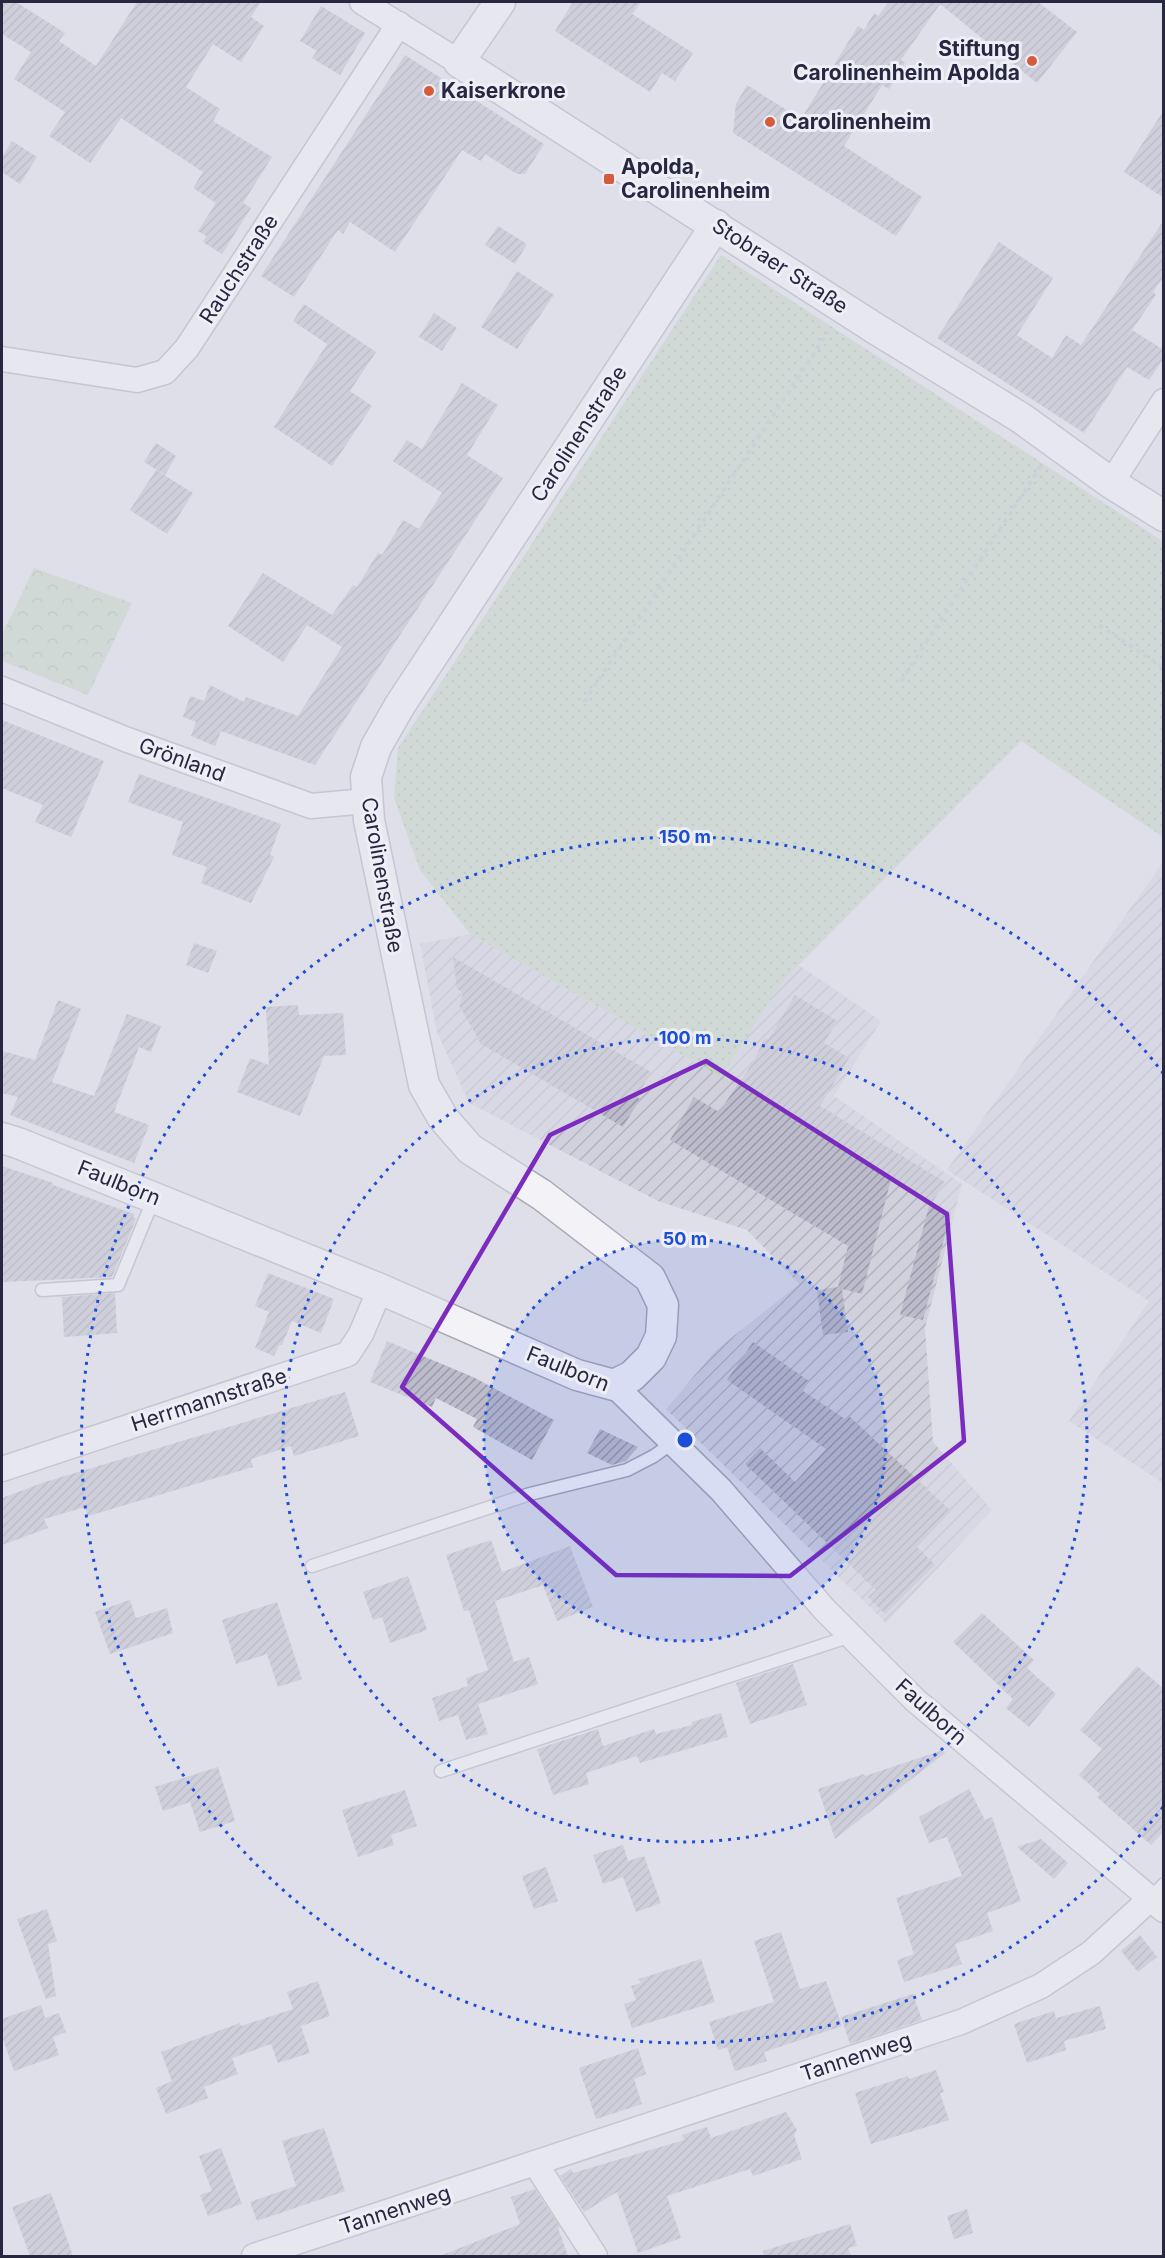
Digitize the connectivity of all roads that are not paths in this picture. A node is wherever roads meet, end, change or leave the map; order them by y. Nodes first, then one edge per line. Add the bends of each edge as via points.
1 (362, 2) edge
2 (500, 2) edge
3 (399, 24) junction
4 (459, 62) junction
5 (716, 225) junction
6 (2, 359) edge
7 (1164, 401) edge
8 (1111, 483) junction
9 (1164, 516) edge
10 (2, 689) edge
11 (367, 801) junction
12 (2, 1138) edge
13 (154, 1197) junction
14 (380, 1289) junction
15 (42, 1290) dead end
16 (614, 1385) junction
17 (672, 1443) junction
18 (2, 1469) edge
19 (312, 1566) dead end
20 (851, 1635) junction
21 (441, 1771) dead end
22 (1159, 1898) edge
23 (535, 2163) junction
24 (254, 2256) edge
25 (595, 2256) edge

1 - 3 street, Stobraer Straße
2 - 4 street
3 - 4 street, Stobraer Straße
3 - 6 street, Rauchstraße via 188,348 165,372 137,380
4 - 5 street, Stobraer Straße
5 - 8 street, Stobraer Straße via 1022,418
5 - 11 street, Carolinenstraße via 400,705 376,747 366,777
7 - 8 street
8 - 9 street, Stobraer Straße
10 - 11 street, Grönland via 124,739 311,806
11 - 16 street, Carolinenstraße via 424,1084 443,1118 470,1149 542,1195 650,1278 663,1305 661,1336 651,1357 632,1376
12 - 13 street, Faulborn
13 - 14 street, Faulborn
13 - 15 lane via 118,1285
14 - 16 street, Faulborn via 577,1376
14 - 18 street, Herrmannstraße via 348,1354
16 - 17 street, Faulborn
17 - 19 lane via 627,1470 530,1494
17 - 20 street, Faulborn via 721,1490
20 - 21 lane
20 - 22 street, Faulborn via 915,1700
22 - 23 street, Tannenweg via 1091,1953 1041,1986 961,2022
23 - 24 street, Tannenweg
23 - 25 street

